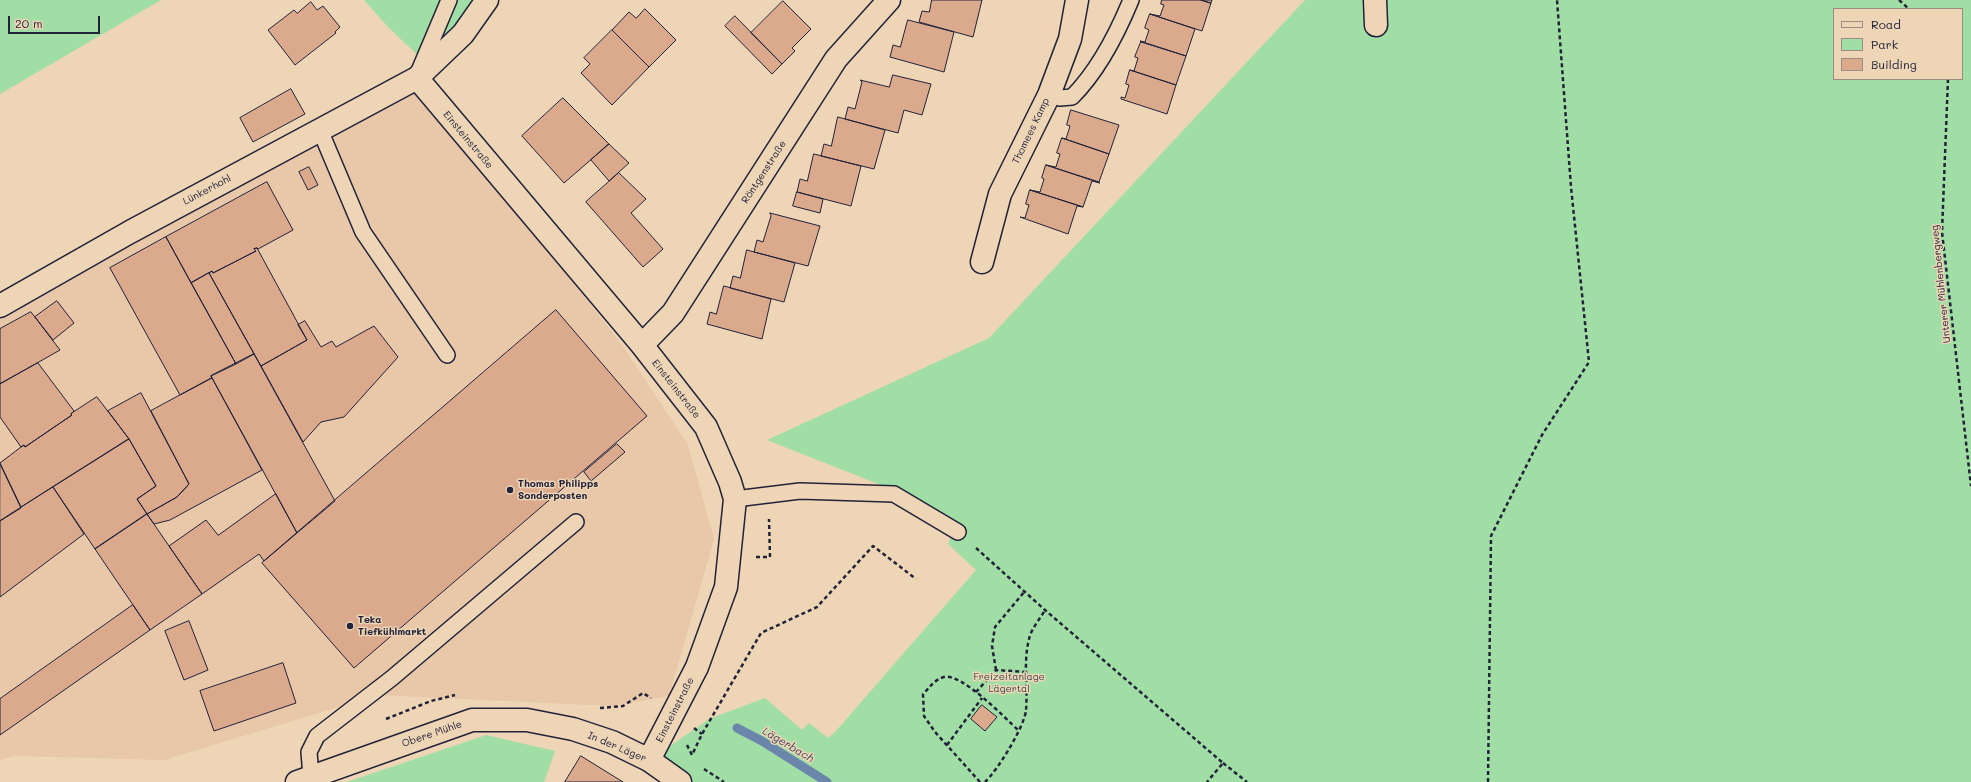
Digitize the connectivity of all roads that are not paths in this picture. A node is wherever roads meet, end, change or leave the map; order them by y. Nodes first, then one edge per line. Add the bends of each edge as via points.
1 (448, 0) edge
2 (487, 0) edge
3 (889, 0) edge
4 (1077, 0) edge
5 (1131, 0) edge
6 (1375, 0) edge
7 (1376, 25) dead end
8 (417, 78) junction
9 (1049, 94) junction
10 (320, 130) junction
11 (982, 262) dead end
12 (0, 306) edge
13 (642, 345) junction
14 (448, 355) dead end
15 (735, 499) junction
16 (576, 522) dead end
17 (958, 532) road end
18 (573, 729) joint
19 (649, 760) junction
20 (306, 780) edge
21 (680, 782) edge

1 - 8 lane
2 - 8 street via 463,34
3 - 13 street, Röntgenstraße via 836,59 673,313
4 - 9 street, Thomees Kamp via 1070,39
5 - 9 lane via 1105,52 1086,82 1072,97 1060,98
6 - 7 street
8 - 10 street, Lünkerhohl
8 - 13 street, Einsteinstraße
9 - 11 street, Thomees Kamp via 1000,194
10 - 12 street, Lünkerhohl via 130,232
10 - 14 lane via 363,232
13 - 15 street, Einsteinstraße via 706,427
15 - 17 lane via 800,491 894,494
15 - 19 street, Einsteinstraße via 726,587 697,667
16 - 20 lane via 392,678 317,736 308,752
18 - 19 street, In der Läger via 612,742
18 - 20 street, Obere Mühle via 527,720 472,720
19 - 21 street, In der Läger

